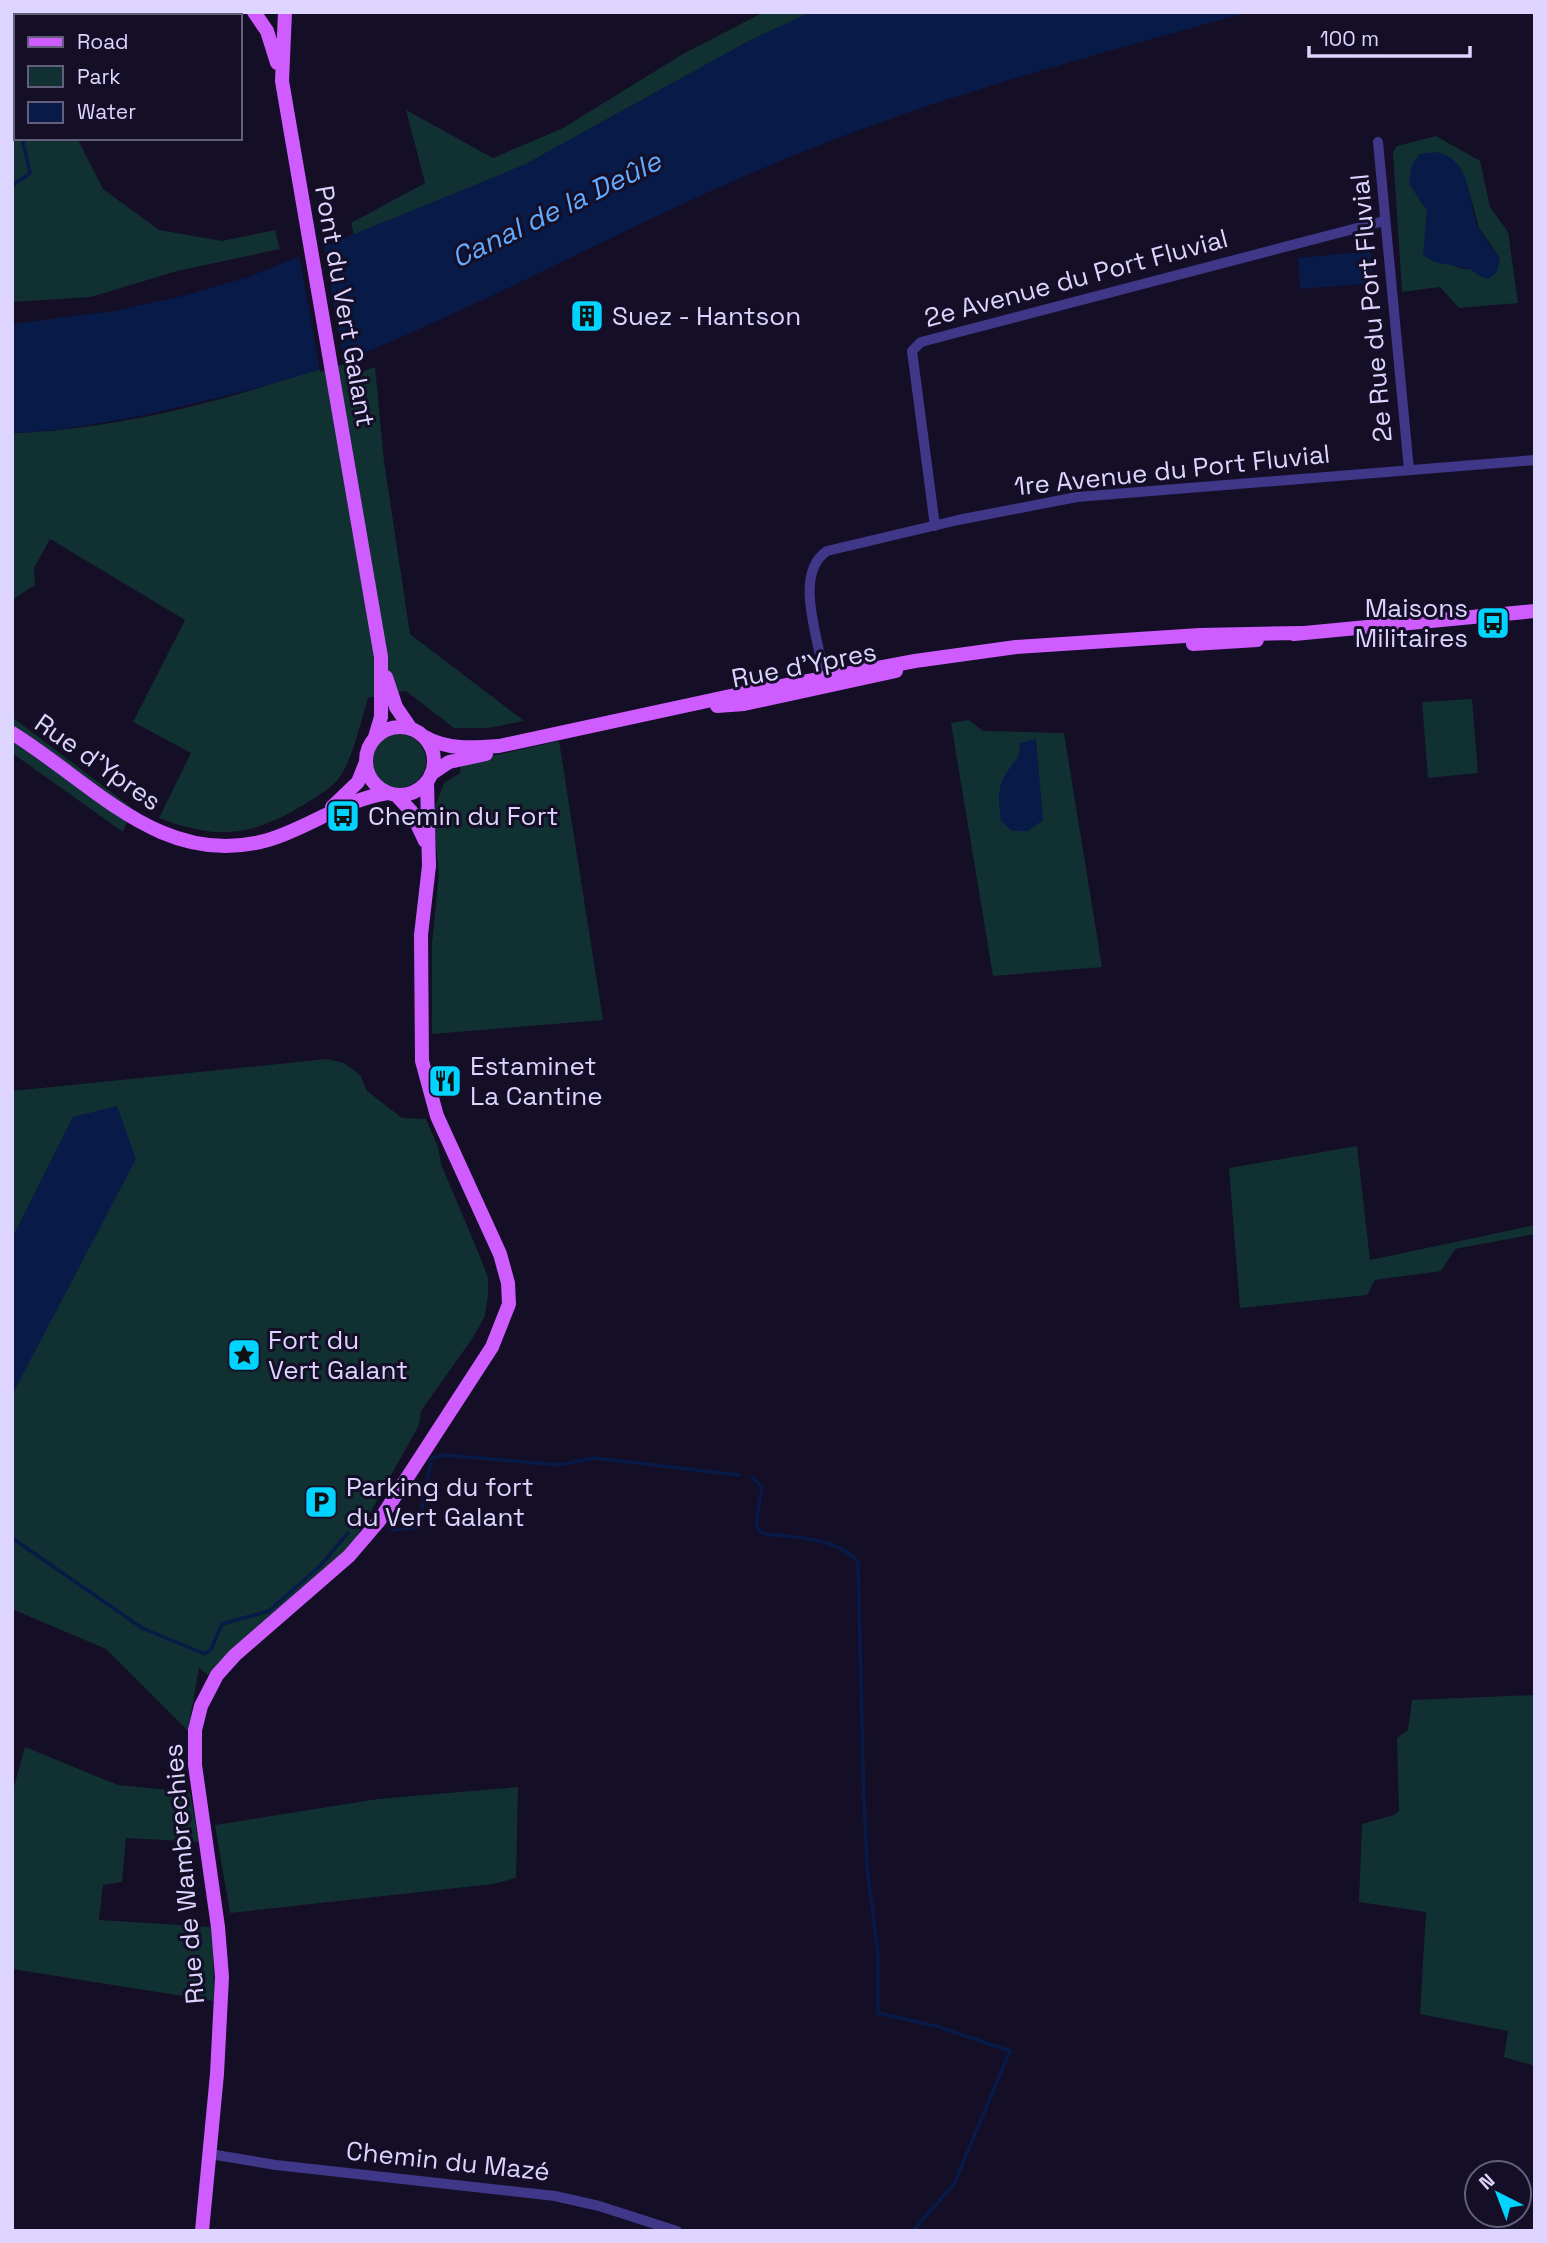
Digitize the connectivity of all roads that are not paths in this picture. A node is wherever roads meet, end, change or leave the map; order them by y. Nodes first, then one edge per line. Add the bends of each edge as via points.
1 (257, 12) edge
2 (268, 12) edge
3 (285, 12) edge
4 (282, 81) junction
5 (1378, 142) dead end
6 (1384, 221) junction
7 (1535, 460) edge
8 (1409, 470) junction
9 (935, 526) junction
10 (1535, 603) edge
11 (1535, 611) edge
12 (1496, 613) junction
13 (381, 657) junction
14 (938, 659) junction
15 (824, 677) junction
16 (679, 708) junction
17 (417, 732) junction
18 (12, 733) edge
19 (376, 737) junction
20 (531, 740) junction
21 (366, 761) junction
22 (429, 778) junction
23 (392, 794) junction
24 (316, 818) junction
25 (428, 856) junction
26 (210, 2154) junction
27 (202, 2231) edge
28 (677, 2231) edge

1 - 2 main road
1 - 4 main road
3 - 4 main road, Pont du Vert Galant
4 - 13 main road, Pont du Vert Galant
5 - 6 street, 2e Rue du Port Fluvial
6 - 8 street, 2e Rue du Port Fluvial
6 - 9 street, 2e Avenue du Port Fluvial via 921,342 912,351
7 - 8 street, 1re Avenue du Port Fluvial
8 - 9 street, 1re Avenue du Port Fluvial via 1077,497
9 - 15 street, 1re Avenue du Port Fluvial via 827,551 817,558 809,579
10 - 12 main road, Rue d'Ypres
11 - 12 main road, Rue d'Ypres
12 - 14 main road, Rue d'Ypres via 1231,644 1150,640 1007,648
13 - 17 main road via 396,707
13 - 19 main road via 381,717
14 - 15 main road, Rue d'Ypres
14 - 16 main road, Rue d'Ypres via 744,704
15 - 16 main road, Rue d'Ypres
16 - 20 main road, Rue d'Ypres
17 - 19 main road via 392,728
17 - 20 main road, Rue d'Ypres via 444,745 474,748
17 - 22 main road via 433,751
18 - 24 main road, Rue d'Ypres via 132,820 183,841 246,845 282,835
19 - 21 main road
20 - 22 main road, Rue d'Ypres via 449,762
21 - 23 main road via 373,782
21 - 24 main road, Rue d'Ypres via 354,787
22 - 23 main road via 411,793
22 - 25 main road, Rue de Wambrechies
23 - 24 main road, Rue d'Ypres
23 - 25 main road via 414,816
25 - 26 main road, Rue de Wambrechies via 421,935 423,1070 436,1116 500,1254 509,1298 492,1347 365,1540 223,1668 205,1698 197,1722 195,1765 221,1960
26 - 27 main road, Rue de Wambrechies
26 - 28 street, Chemin du Mazé via 555,2196

